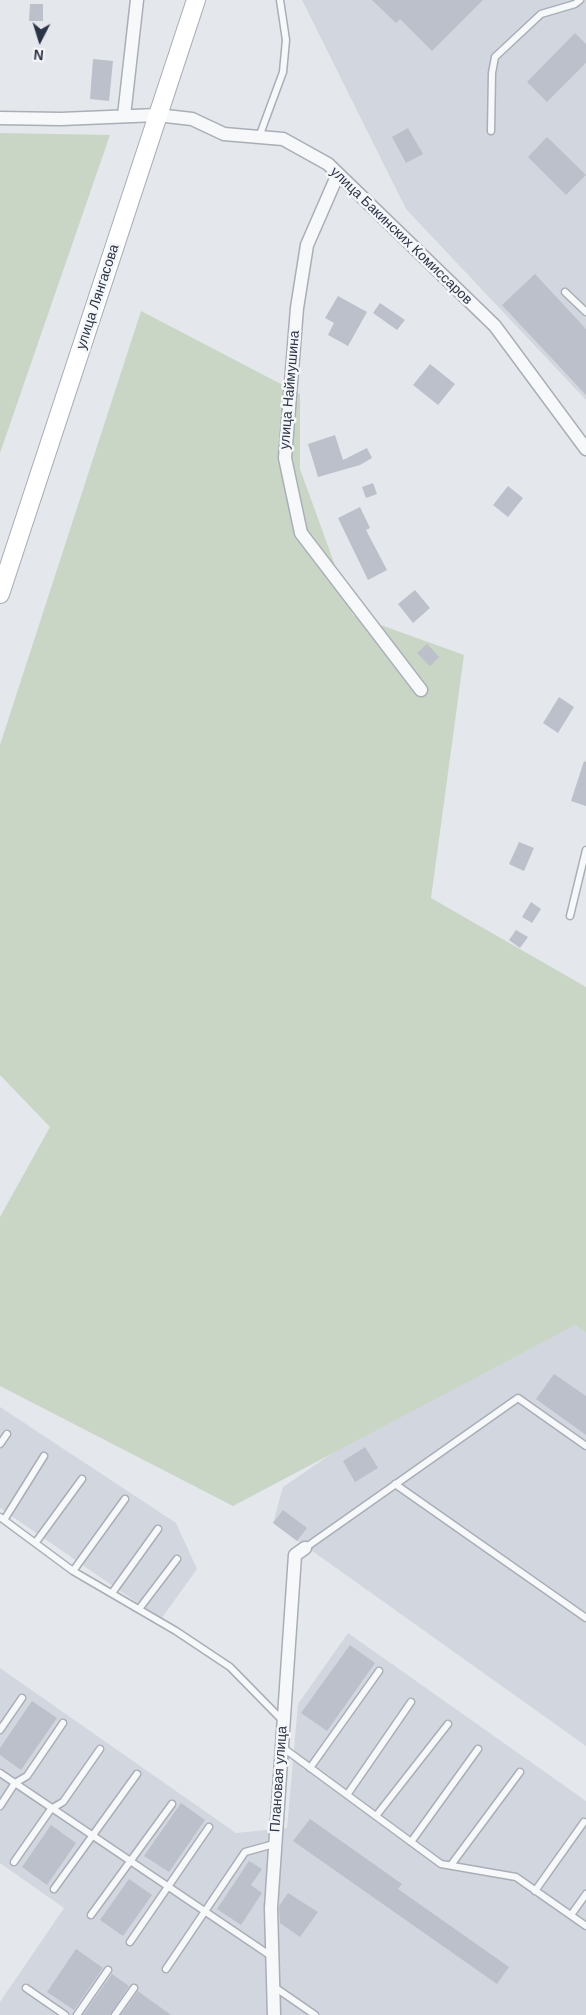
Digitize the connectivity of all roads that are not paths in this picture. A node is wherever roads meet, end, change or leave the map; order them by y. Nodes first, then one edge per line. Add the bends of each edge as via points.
1 (137, 0) edge
2 (196, 0) edge
3 (280, 0) edge
4 (580, 0) edge
5 (157, 115) junction
6 (124, 116) junction
7 (0, 118) edge
8 (492, 131) dead end
9 (259, 137) junction
10 (338, 174) junction
11 (565, 292) dead end
12 (586, 312) edge
13 (586, 449) edge
14 (0, 594) edge
15 (421, 690) dead end
16 (586, 850) edge
17 (570, 916) dead end
18 (7, 1434) dead end
19 (0, 1444) edge
20 (586, 1446) edge
21 (44, 1456) dead end
22 (82, 1479) dead end
23 (395, 1484) junction
24 (125, 1499) dead end
25 (2, 1518) edge
26 (158, 1529) dead end
27 (36, 1542) junction
28 (304, 1548) joint
29 (176, 1559) dead end
30 (73, 1571) junction
31 (112, 1593) junction
32 (138, 1609) junction
33 (586, 1618) edge
34 (379, 1671) dead end
35 (22, 1698) dead end
36 (411, 1702) dead end
37 (283, 1722) junction
38 (63, 1723) dead end
39 (448, 1724) dead end
40 (0, 1730) edge
41 (281, 1746) junction
42 (100, 1749) dead end
43 (478, 1749) dead end
44 (310, 1768) junction
45 (520, 1772) dead end
46 (0, 1773) edge
47 (137, 1774) dead end
48 (15, 1784) junction
49 (347, 1795) junction
50 (172, 1804) dead end
51 (0, 1806) edge
52 (51, 1809) junction
53 (376, 1816) junction
54 (584, 1822) dead end
55 (209, 1827) dead end
56 (92, 1837) junction
57 (411, 1842) junction
58 (274, 1844) junction
59 (130, 1861) junction
60 (14, 1862) dead end
61 (451, 1865) junction
62 (167, 1886) junction
63 (54, 1889) dead end
64 (535, 1891) junction
65 (586, 1894) edge
66 (206, 1911) junction
67 (91, 1915) dead end
68 (571, 1916) junction
69 (586, 1926) edge
70 (130, 1942) dead end
71 (271, 1956) junction
72 (166, 1969) dead end
73 (108, 1970) dead end
74 (272, 1985) junction
75 (26, 1988) dead end
76 (134, 1988) dead end
77 (65, 2015) edge
78 (76, 2015) edge
79 (115, 2015) edge
80 (274, 2015) edge
81 (315, 2015) edge

1 - 6 street
2 - 5 main road, улица Лянгасова
3 - 9 lane via 286,40 283,72
4 - 8 lane via 541,14 495,57
5 - 6 street, улица Бакинских Комиссаров
5 - 9 street, улица Бакинских Комиссаров via 192,119 224,134
5 - 14 main road, улица Лянгасова
6 - 7 street, улица Бакинских Комиссаров
9 - 10 street, улица Бакинских Комиссаров via 283,139 328,164
10 - 13 street, улица Бакинских Комиссаров via 495,326
10 - 15 street, улица Наймушина via 307,245 297,308 284,458 301,533
11 - 12 lane
16 - 17 lane
18 - 19 lane
20 - 23 lane via 518,1398
21 - 25 lane
22 - 27 lane
23 - 28 lane
23 - 33 lane
24 - 30 lane
25 - 27 lane
26 - 31 lane
27 - 30 lane
28 - 37 street, Плановая улица via 295,1555
29 - 32 lane
30 - 31 lane
31 - 32 lane
32 - 37 lane via 176,1630 230,1667
34 - 44 lane
35 - 40 lane
36 - 49 lane
37 - 41 street, Плановая улица
38 - 48 lane via 27,1776
39 - 53 lane
41 - 44 lane
41 - 58 street, Плановая улица
42 - 52 lane via 63,1802
43 - 57 lane
44 - 49 lane
45 - 61 lane
46 - 48 lane
47 - 56 lane
48 - 51 lane
48 - 52 lane
49 - 53 lane
50 - 59 lane
52 - 56 lane
52 - 60 lane
53 - 57 lane
54 - 64 lane
55 - 62 lane
56 - 59 lane
56 - 63 lane
57 - 61 lane via 441,1864
58 - 66 lane via 245,1852
58 - 71 street, Плановая улица
59 - 62 lane
59 - 67 lane
61 - 64 lane via 516,1877
62 - 66 lane
62 - 70 lane
64 - 68 lane
65 - 68 lane
66 - 71 lane
66 - 72 lane
68 - 69 lane
71 - 74 street, Плановая улица
73 - 78 lane
74 - 80 street, Плановая улица
74 - 81 lane
75 - 77 lane
76 - 79 lane

